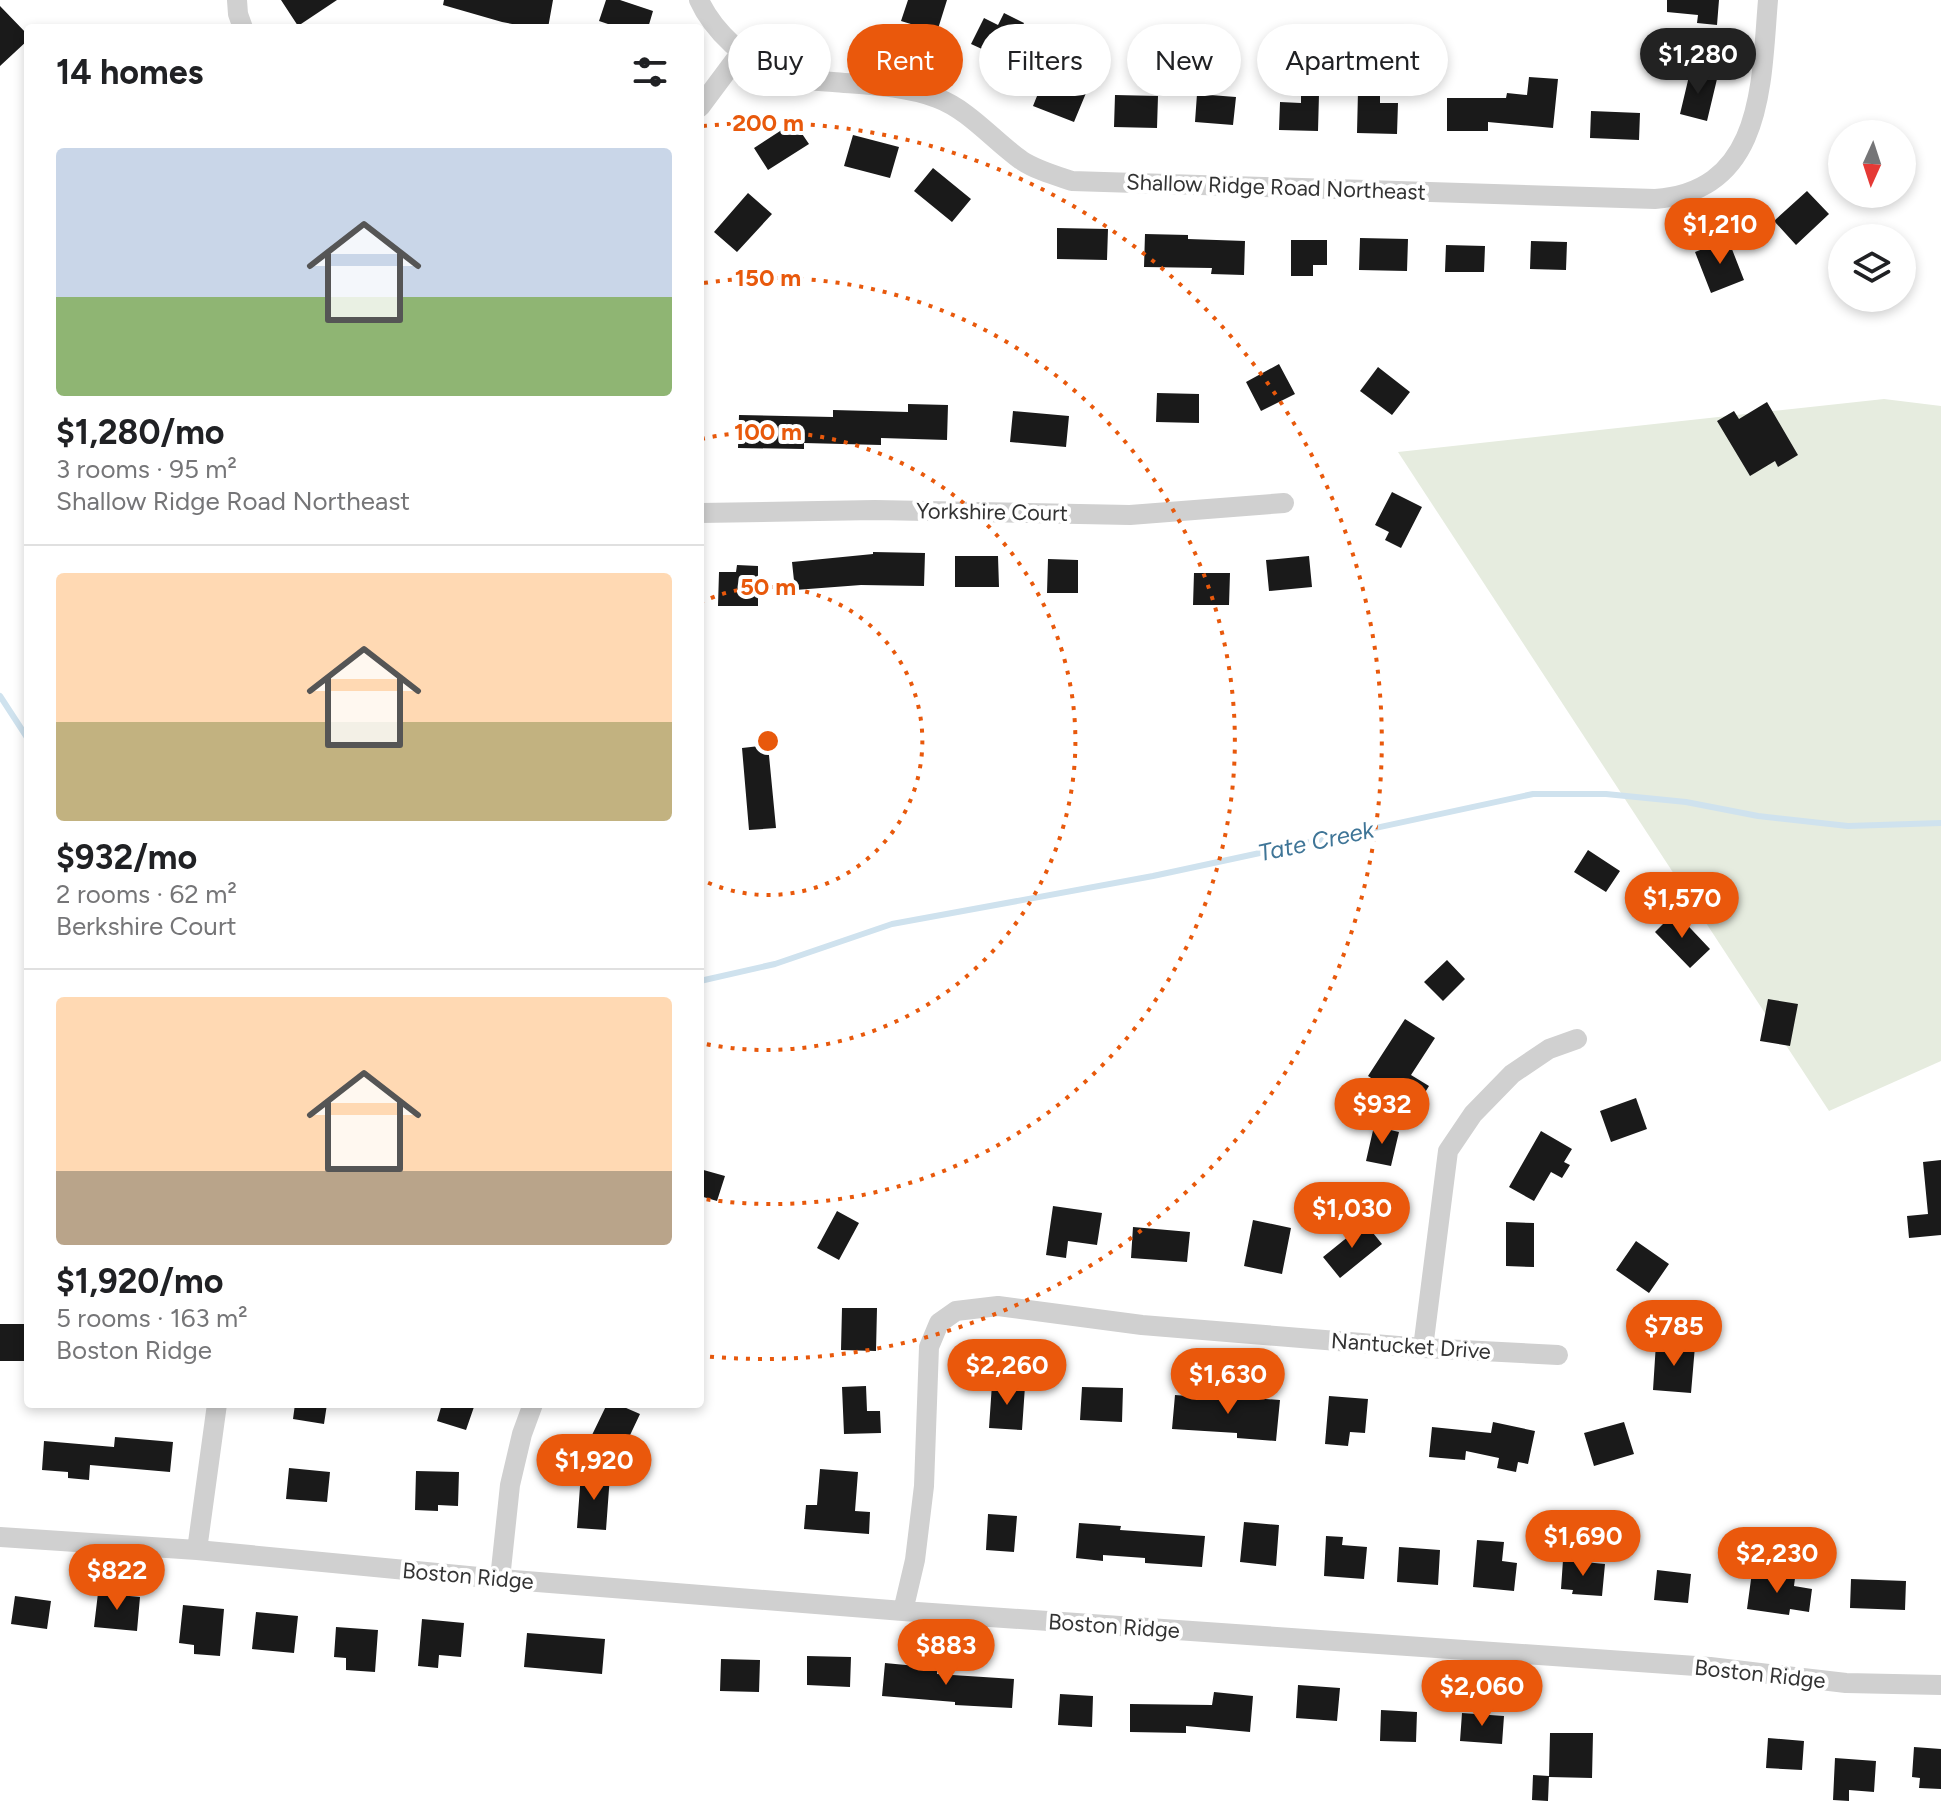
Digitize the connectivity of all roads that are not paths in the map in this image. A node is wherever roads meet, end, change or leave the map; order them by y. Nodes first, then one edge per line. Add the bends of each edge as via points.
1 (237, 0) edge
2 (699, 0) edge
3 (1768, 0) edge
4 (242, 24) edge
5 (728, 40) edge
6 (728, 69) edge
7 (831, 82) edge
8 (704, 102) edge
9 (1284, 503) dead end
10 (704, 513) edge
11 (1577, 1039) dead end
12 (1423, 1348) junction
13 (1558, 1355) dead end
14 (216, 1408) edge
15 (532, 1408) edge
16 (0, 1537) edge
17 (197, 1550) junction
18 (500, 1579) junction
19 (903, 1611) junction
20 (1941, 1685) edge

1 - 4 street
2 - 5 street, Shallow Ridge Road Northeast
3 - 7 street, Shallow Ridge Road Northeast via 1760,86 1745,143 1717,178 1676,198 1072,181 1021,159 939,99
6 - 8 street
9 - 10 street, Yorkshire Court via 1130,515
11 - 12 street via 1549,1049 1512,1074 1473,1114 1448,1151
12 - 13 street, Nantucket Drive
12 - 19 street, Nantucket Drive via 1142,1325 998,1306 956,1311 939,1323 929,1347 924,1486
14 - 17 street
15 - 18 street via 510,1485
16 - 17 street, Boston Ridge
17 - 18 street, Boston Ridge
18 - 19 street, Boston Ridge
19 - 20 street, Boston Ridge via 1710,1667 1846,1683

